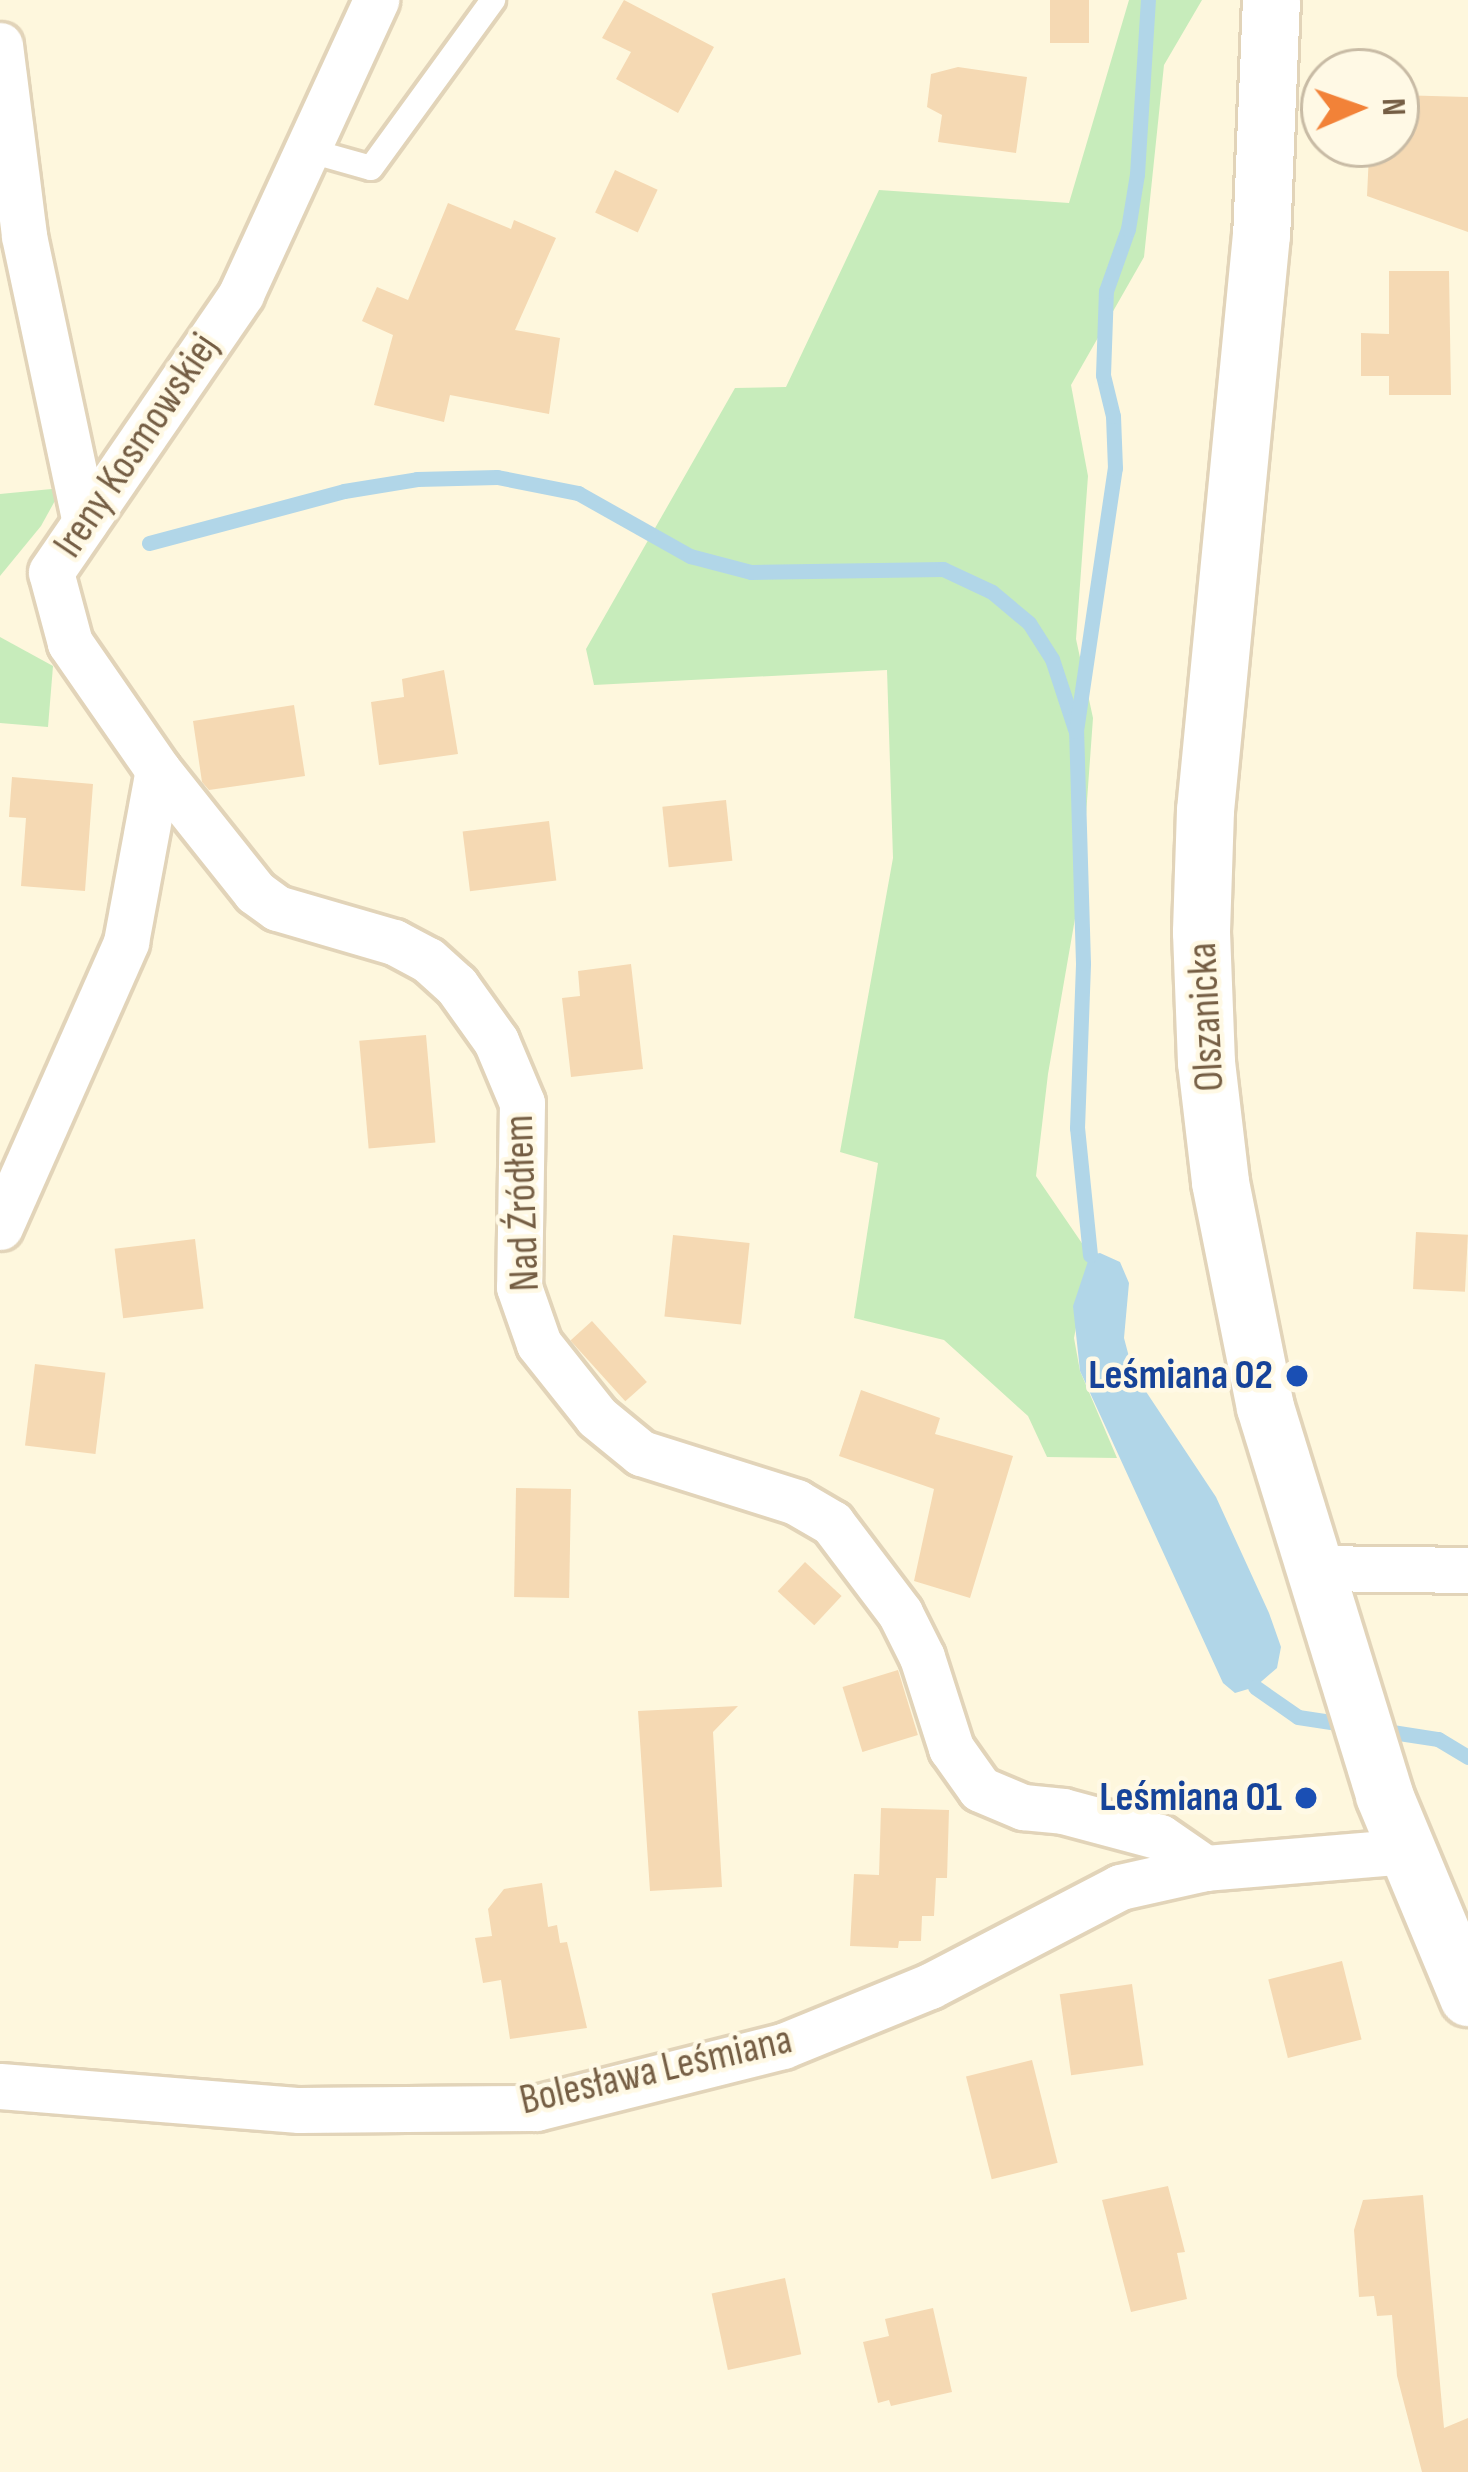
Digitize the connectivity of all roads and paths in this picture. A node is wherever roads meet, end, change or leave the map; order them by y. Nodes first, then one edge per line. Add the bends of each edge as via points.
1 (376, 0) edge
2 (493, 0) edge
3 (1271, 0) edge
4 (0, 45) edge
5 (308, 150) junction
6 (85, 522) junction
7 (158, 770) junction
8 (0, 1227) edge
9 (1311, 1568) junction
10 (1468, 1570) edge
11 (1408, 1851) junction
12 (1204, 1868) junction
13 (1455, 1936) edge
14 (1468, 1996) edge
15 (0, 2086) edge

1 - 5 street, Ireny Kosmowskiej
2 - 5 lane via 371,168
3 - 9 street, Olszanicka via 1261,234 1205,810 1201,932 1220,1182 1265,1407
4 - 6 street via 24,236
5 - 6 street, Ireny Kosmowskiej via 241,294
6 - 7 street, Ireny Kosmowskiej via 51,572 70,644
7 - 8 street via 126,942
7 - 12 street, Nad Źródłem via 255,892 292,914 394,942 428,960 496,1041 522,1103 519,1287 539,1345 597,1417 641,1454 796,1502 832,1523 900,1613 965,1774 980,1789 1023,1807 1160,1837
9 - 10 street
9 - 11 street, Olszanicka
11 - 12 street, Bolesława Leśmiana
11 - 13 street, Olszanicka
12 - 15 street, Bolesława Leśmiana via 1120,1887 930,1986 784,2046 536,2108 299,2110
13 - 14 street, Olszanicka

